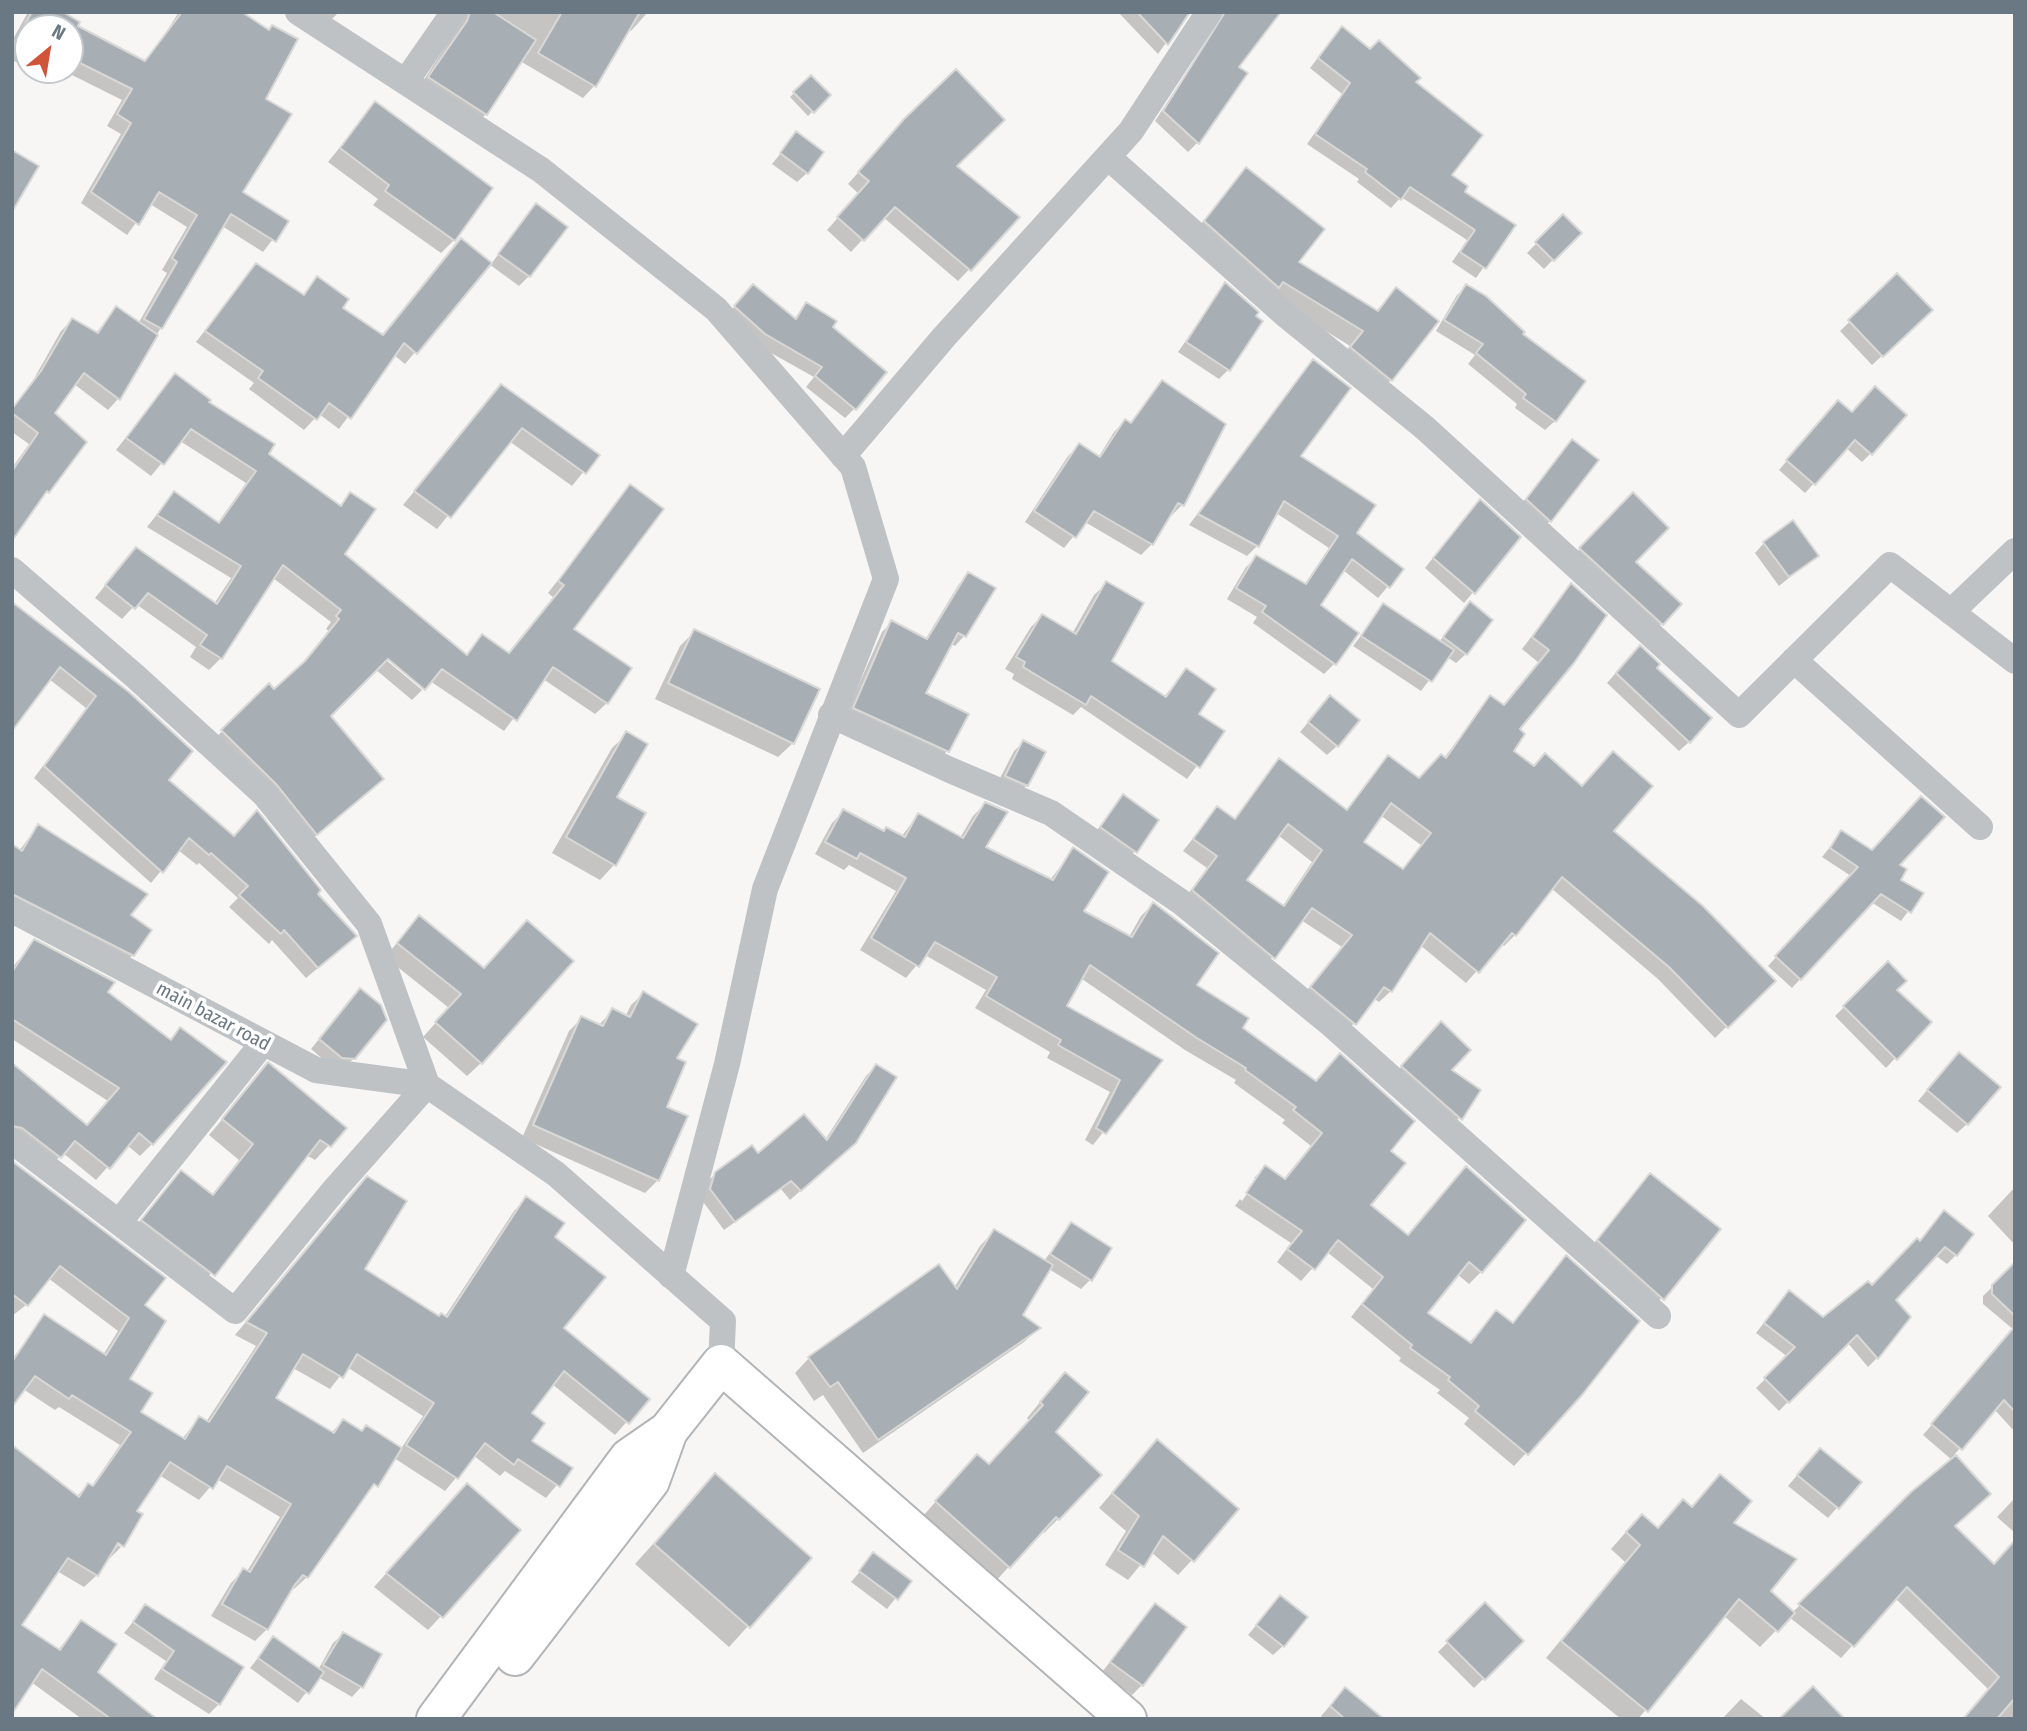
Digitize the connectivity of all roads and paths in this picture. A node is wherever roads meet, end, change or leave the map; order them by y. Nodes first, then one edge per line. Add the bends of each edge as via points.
1 (298, 12) edge
2 (454, 12) edge
3 (1209, 12) edge
4 (406, 81) junction
5 (1108, 157) junction
6 (843, 456) junction
7 (2015, 551) edge
8 (12, 570) edge
9 (1951, 612) junction
10 (1794, 660) junction
11 (2015, 661) edge
12 (831, 715) junction
13 (1980, 827) dead end
14 (12, 910) edge
15 (263, 1043) junction
16 (427, 1085) junction
17 (12, 1141) edge
18 (120, 1221) junction
19 (671, 1276) junction
20 (1658, 1316) dead end
21 (721, 1364) junction
22 (668, 1431) junction
23 (436, 1719) edge
24 (468, 1719) edge
25 (1127, 1719) edge

1 - 4 street
2 - 4 street
3 - 5 street via 1131,131
4 - 6 street via 541,170 716,309
5 - 6 street
5 - 10 street via 1287,316 1425,428 1739,715
6 - 12 street via 853,467 886,579
7 - 9 street
8 - 16 street via 274,806 369,924
9 - 10 street via 1890,565
9 - 11 street
10 - 13 street
12 - 19 street via 765,889 727,1064
12 - 20 street via 1051,813 1181,902 1332,1025
14 - 15 street, main bazar road
15 - 16 street, main bazar road via 316,1070
15 - 18 street
16 - 18 street via 235,1311
16 - 19 street via 556,1174
17 - 18 street
19 - 21 street via 723,1321
21 - 22 highway
21 - 25 highway
22 - 23 highway via 629,1458
22 - 24 highway via 650,1481

